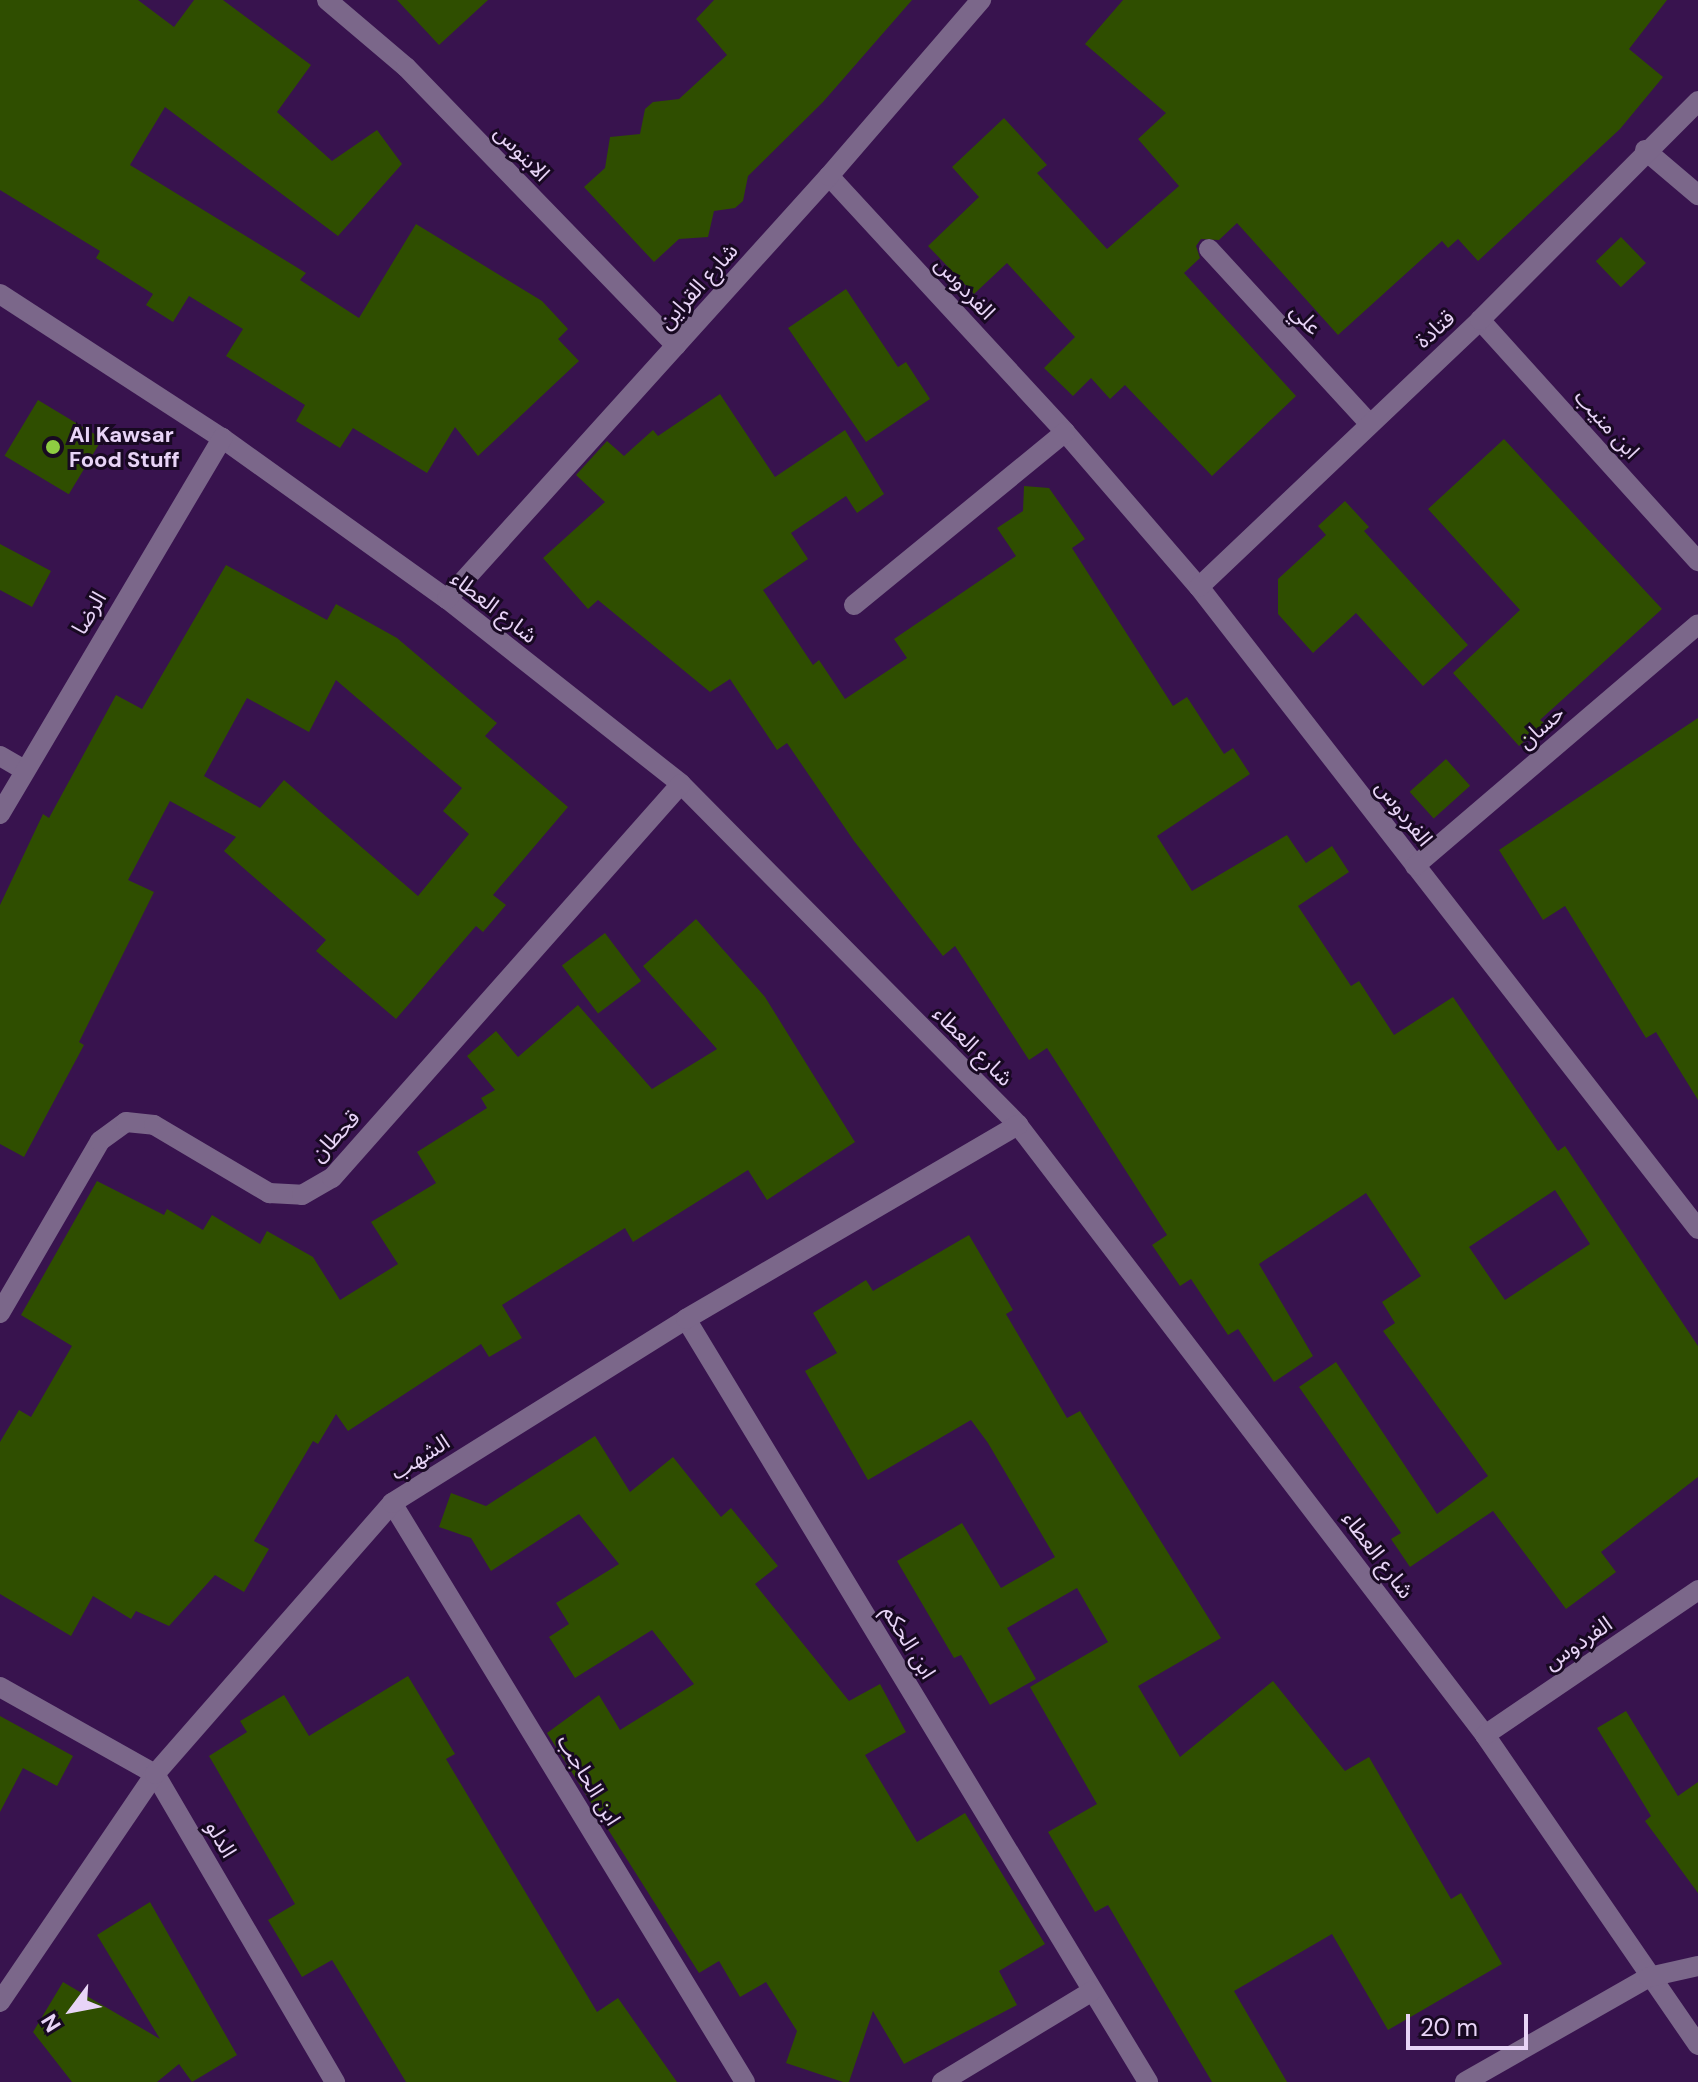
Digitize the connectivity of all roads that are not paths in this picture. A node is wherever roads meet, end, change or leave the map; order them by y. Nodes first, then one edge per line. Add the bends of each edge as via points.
1 (327, 0) edge
2 (981, 0) edge
3 (1698, 101) edge
4 (1645, 150) junction
5 (829, 176) junction
6 (1698, 195) edge
7 (1209, 249) dead end
8 (0, 294) edge
9 (1480, 320) junction
10 (676, 346) junction
11 (1368, 422) junction
12 (1065, 432) junction
13 (222, 438) junction
14 (1698, 561) edge
15 (1199, 587) junction
16 (447, 599) junction
17 (854, 605) dead end
18 (1698, 624) edge
19 (0, 756) edge
20 (24, 770) junction
21 (681, 784) junction
22 (0, 814) edge
23 (1415, 866) junction
24 (1018, 1125) junction
25 (1698, 1229) edge
26 (0, 1313) edge
27 (686, 1319) junction
28 (392, 1503) junction
29 (1698, 1590) edge
30 (0, 1687) edge
31 (1485, 1735) junction
32 (155, 1774) junction
33 (1698, 1966) edge
34 (1649, 1977) junction
35 (1092, 1991) junction
36 (0, 2002) edge
37 (1698, 2045) edge
38 (335, 2082) edge
39 (745, 2082) edge
40 (942, 2082) edge
41 (1148, 2082) edge
42 (1465, 2082) edge

1 - 10 street, الابنوس via 406,67
2 - 5 street, شارع القراين
3 - 4 street, قتادة
4 - 6 street
4 - 9 street, قتادة
5 - 10 street, شارع القراين
5 - 12 street, الفردوس
7 - 11 street, علي
8 - 13 street, شارع العطاء
9 - 11 street, قتادة
9 - 14 street, ابن منيب
10 - 16 street, شارع القراين
11 - 15 street, قتادة
12 - 15 street, الفردوس
12 - 17 street
13 - 16 street, شارع العطاء
13 - 20 street, الرضا
15 - 23 street, الفردوس
16 - 21 street, شارع العطاء
18 - 23 street, حسان
19 - 20 street
20 - 22 street, الرضا
21 - 24 street, شارع العطاء
21 - 26 street, قحطان via 332,1178 302,1195 269,1193 154,1125 126,1122 100,1141
23 - 25 street, الفردوس
24 - 27 street, الشهب
24 - 31 street, شارع العطاء
27 - 28 street, الشهب
27 - 35 street, ابن الحكم
28 - 32 street, الشهب
28 - 39 street, ابن الحاجب
29 - 31 street, الفردوس
30 - 32 street
31 - 34 street, شارع العطاء
32 - 36 street, الشهب
32 - 38 street, الدلو
33 - 34 street
34 - 37 street, شارع العطاء
34 - 42 street
35 - 40 street
35 - 41 street, ابن الحكم

